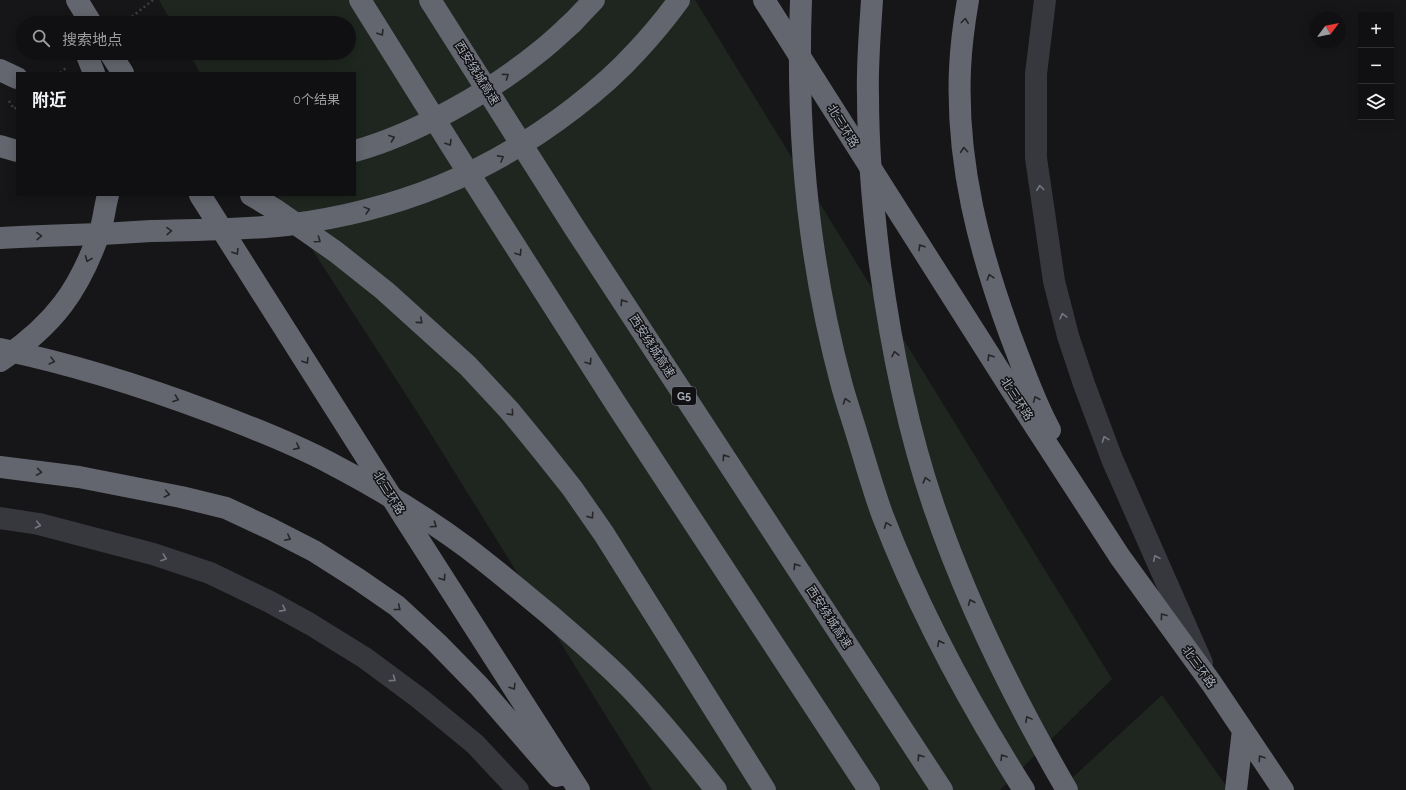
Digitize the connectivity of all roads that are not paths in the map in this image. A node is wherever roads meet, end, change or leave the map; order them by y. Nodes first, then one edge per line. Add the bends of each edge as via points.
1 (63, 0) edge
2 (77, 0) edge
3 (360, 0) edge
4 (430, 0) edge
5 (594, 0) edge
6 (679, 0) edge
7 (764, 0) edge
8 (801, 0) edge
9 (872, 0) edge
10 (968, 0) edge
11 (1045, 0) edge
12 (70, 16) edge
13 (87, 16) edge
14 (89, 60) edge
15 (115, 60) edge
16 (0, 70) edge
17 (94, 72) edge
18 (122, 72) edge
19 (16, 78) edge
20 (0, 146) edge
21 (16, 151) edge
22 (356, 151) edge
23 (108, 196) edge
24 (201, 196) edge
25 (253, 196) edge
26 (0, 238) edge
27 (0, 349) edge
28 (0, 361) edge
29 (0, 467) edge
30 (0, 518) edge
31 (1120, 557) junction
32 (1212, 684) junction
33 (1243, 730) junction
34 (518, 790) edge
35 (568, 790) edge
36 (579, 790) edge
37 (716, 790) edge
38 (765, 790) edge
39 (869, 790) edge
40 (942, 790) edge
41 (1024, 790) edge
42 (1067, 790) edge
43 (1236, 790) edge
44 (1283, 790) edge

1 - 12 highway
2 - 13 highway
3 -> 39 highway via 616,404
40 -> 4 highway, 西安绕城高速 / G5 via 570,220
22 -> 5 highway, bridge via 401,135 496,84 539,52
26 -> 6 highway, bridge via 280,226 365,211 444,185 477,171 546,130 610,78 636,52
31 -> 7 highway, 北三环路
41 -> 8 highway, bridge via 957,676 912,584 882,514 842,388 821,293 808,203 800,73
42 -> 9 highway, bridge via 997,660 956,566 933,503 902,391 884,295 871,193 868,95
31 -> 10 highway via 1046,423 1018,356 983,254 966,171 960,104 960,68
32 -> 11 street via 1112,459 1068,336 1054,281 1036,158 1036,74
14 - 17 highway
15 - 18 highway
16 - 19 highway
20 - 21 highway
23 -> 28 highway via 101,227 81,278 50,320 32,338
24 -> 36 highway, 北三环路
25 -> 38 highway via 336,252 385,291 468,366 508,410 572,488 604,534
27 -> 37 highway, bridge via 89,370 234,420 330,463 417,514 514,584 594,654 659,719
29 -> 35 highway via 79,477 226,508 314,551 397,606 437,643 479,686
30 -> 34 street via 38,524 153,554 210,573 270,602 365,658 419,698 475,744
32 -> 31 highway, 北三环路
32 - 33 highway, 北三环路
33 - 43 highway
44 -> 33 highway, 北三环路

